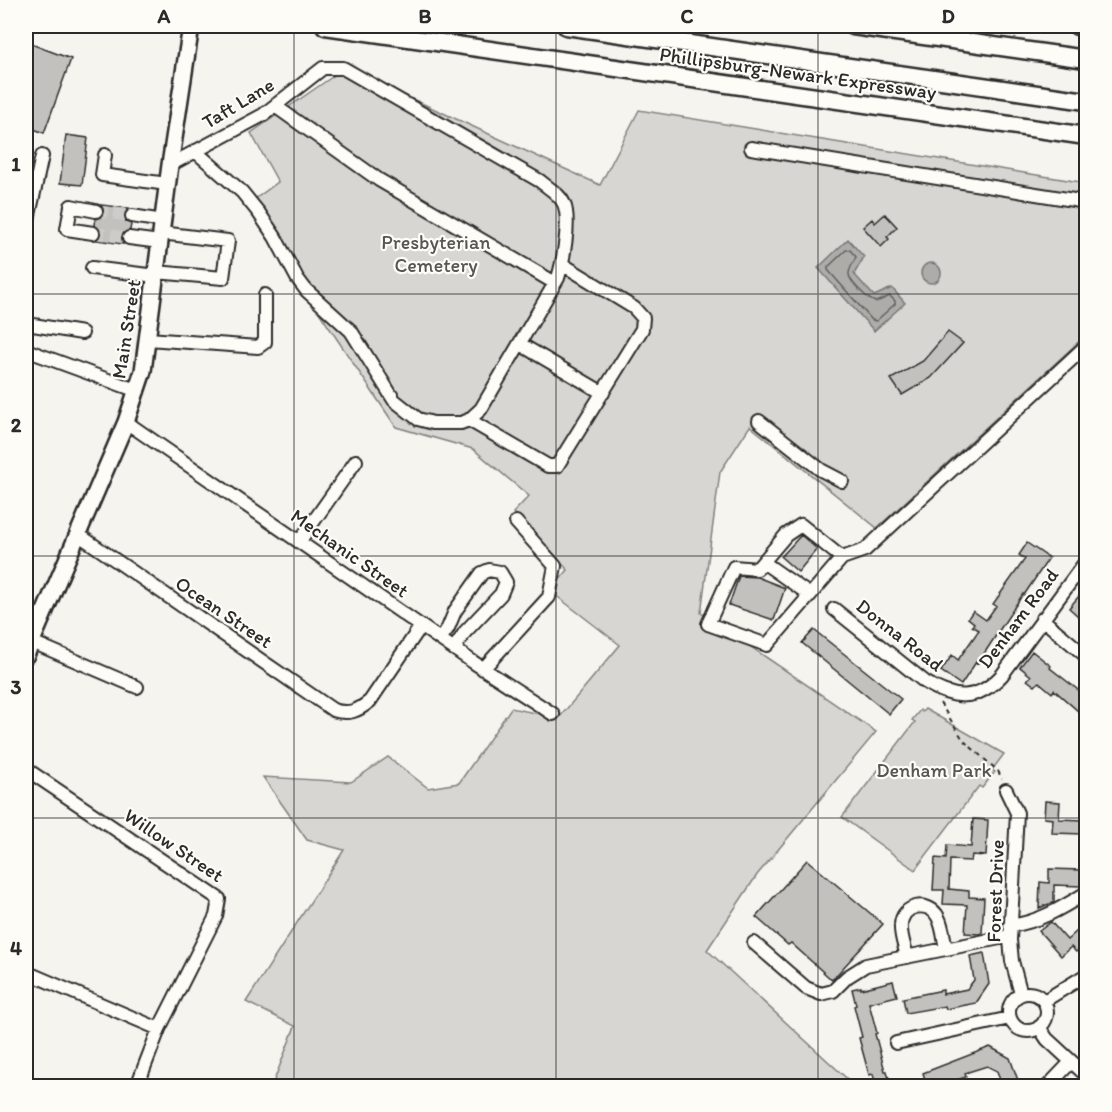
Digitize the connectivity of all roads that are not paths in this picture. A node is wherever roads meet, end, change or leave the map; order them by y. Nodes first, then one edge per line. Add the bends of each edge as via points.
1 (325, 26) edge
2 (566, 26) edge
3 (853, 26) edge
4 (1077, 26) edge
5 (1086, 27) edge
6 (191, 28) edge
7 (1086, 59) edge
8 (1086, 101) edge
9 (275, 106) junction
10 (1086, 136) edge
11 (751, 148) dead end
12 (195, 151) junction
13 (42, 156) dead end
14 (105, 156) dead end
15 (170, 165) junction
16 (167, 184) junction
17 (1086, 202) edge
18 (96, 211) tunnel mouth
19 (132, 216) tunnel mouth
20 (26, 229) edge
21 (161, 232) junction
22 (93, 233) tunnel mouth
23 (129, 238) tunnel mouth
24 (562, 264) junction
25 (92, 268) dead end
26 (156, 274) junction
27 (555, 283) junction
28 (265, 295) dead end
29 (26, 329) edge
30 (82, 333) dead end
31 (148, 339) junction
32 (520, 344) junction
33 (1086, 346) edge
34 (26, 351) edge
35 (138, 391) junction
36 (603, 393) junction
37 (469, 420) junction
38 (759, 421) dead end
39 (126, 422) junction
40 (356, 461) dead end
41 (842, 481) dead end
42 (516, 522) dead end
43 (79, 536) junction
44 (299, 542) junction
45 (842, 558) junction
46 (1086, 561) edge
47 (763, 562) junction
48 (810, 596) junction
49 (26, 609) edge
50 (834, 609) dead end
51 (43, 618) junction
52 (1042, 619) junction
53 (421, 626) junction
54 (440, 639) junction
55 (29, 648) edge
56 (454, 649) junction
57 (1086, 656) edge
58 (483, 669) junction
59 (137, 687) dead end
60 (941, 692) joint
61 (553, 714) dead end
62 (26, 769) edge
63 (1006, 790) road end
64 (1086, 893) edge
65 (1010, 931) junction
66 (754, 943) dead end
67 (946, 949) junction
68 (907, 957) junction
69 (26, 972) edge
70 (1086, 975) edge
71 (1021, 994) junction
72 (1044, 1001) junction
73 (1010, 1018) junction
74 (1039, 1027) junction
75 (159, 1029) junction
76 (896, 1043) dead end
77 (1071, 1062) junction
78 (1085, 1071) edge
79 (137, 1086) edge
80 (1048, 1086) edge

1 - 10 highway, Phillipsburg-Newark Expressway
2 - 8 highway, Phillipsburg-Newark Expressway
3 - 7 highway
4 - 5 highway
6 - 15 main road, Main Street
9 - 12 street, Taft Lane
9 - 24 street, Taft Lane via 323,68 343,68 540,181 559,196 566,214
9 - 27 street via 380,180
11 - 17 street
12 - 15 street, Taft Lane
12 - 37 street via 242,192 259,213 297,278 351,331 394,400 418,419 433,423
13 - 20 street
14 - 16 street via 102,175
15 - 16 main road, Main Street
16 - 21 main road, Main Street
18 - 22 street via 71,206 67,229
19 - 21 street
21 - 23 street
21 - 26 main road, Main Street
21 - 26 street via 228,241 223,278
24 - 27 street
24 - 36 street via 634,308 643,318 642,329
25 - 26 street
26 - 31 main road, Main Street
27 - 32 street
28 - 31 street via 265,342 258,347
29 - 30 street via 27,324
31 - 35 main road, Main Street
32 - 36 street
32 - 37 street via 481,409
33 - 45 street via 865,550
34 - 35 street
35 - 39 main road, Main Street
36 - 37 street via 561,463 553,467
38 - 41 street via 821,470
39 - 43 main road, Main Street
39 - 44 street, Mechanic Street
40 - 44 street
42 - 58 street via 555,566 549,597
43 - 51 main road, Main Street
43 - 53 street, Ocean Street via 333,710 351,713 370,701
44 - 53 street, Mechanic Street
45 - 47 street via 801,525 786,535
45 - 48 street
46 - 52 street, Denham Road
47 - 48 street
47 - 48 street via 757,569 734,567 708,624 767,645
49 - 51 street
50 - 60 street, Donna Road
51 - 55 main road, Main Street
52 - 57 street
52 - 60 street, Denham Road via 995,683 964,696
53 - 54 street, Mechanic Street
54 - 56 street, Mechanic Street
54 - 56 street via 482,573 500,572 506,582 501,594
55 - 59 street
56 - 58 street, Mechanic Street
58 - 61 street, Mechanic Street
62 - 75 street, Willow Street via 219,898 216,916
63 - 65 street, Forest Drive via 1017,813
64 - 65 street via 1057,912
65 - 67 street
65 - 71 street, Forest Drive via 1012,961
66 - 68 street via 806,988 821,994 833,991 866,965
67 - 68 street
67 - 68 street via 939,918 930,909 912,907 900,923
69 - 75 street
70 - 72 street
71 - 72 street via 1033,993
71 - 73 street via 1012,1001
72 - 74 street via 1047,1017
73 - 74 street via 1022,1030
73 - 76 street
74 - 77 street
75 - 79 street, Willow Street
77 - 78 street
77 - 80 street

